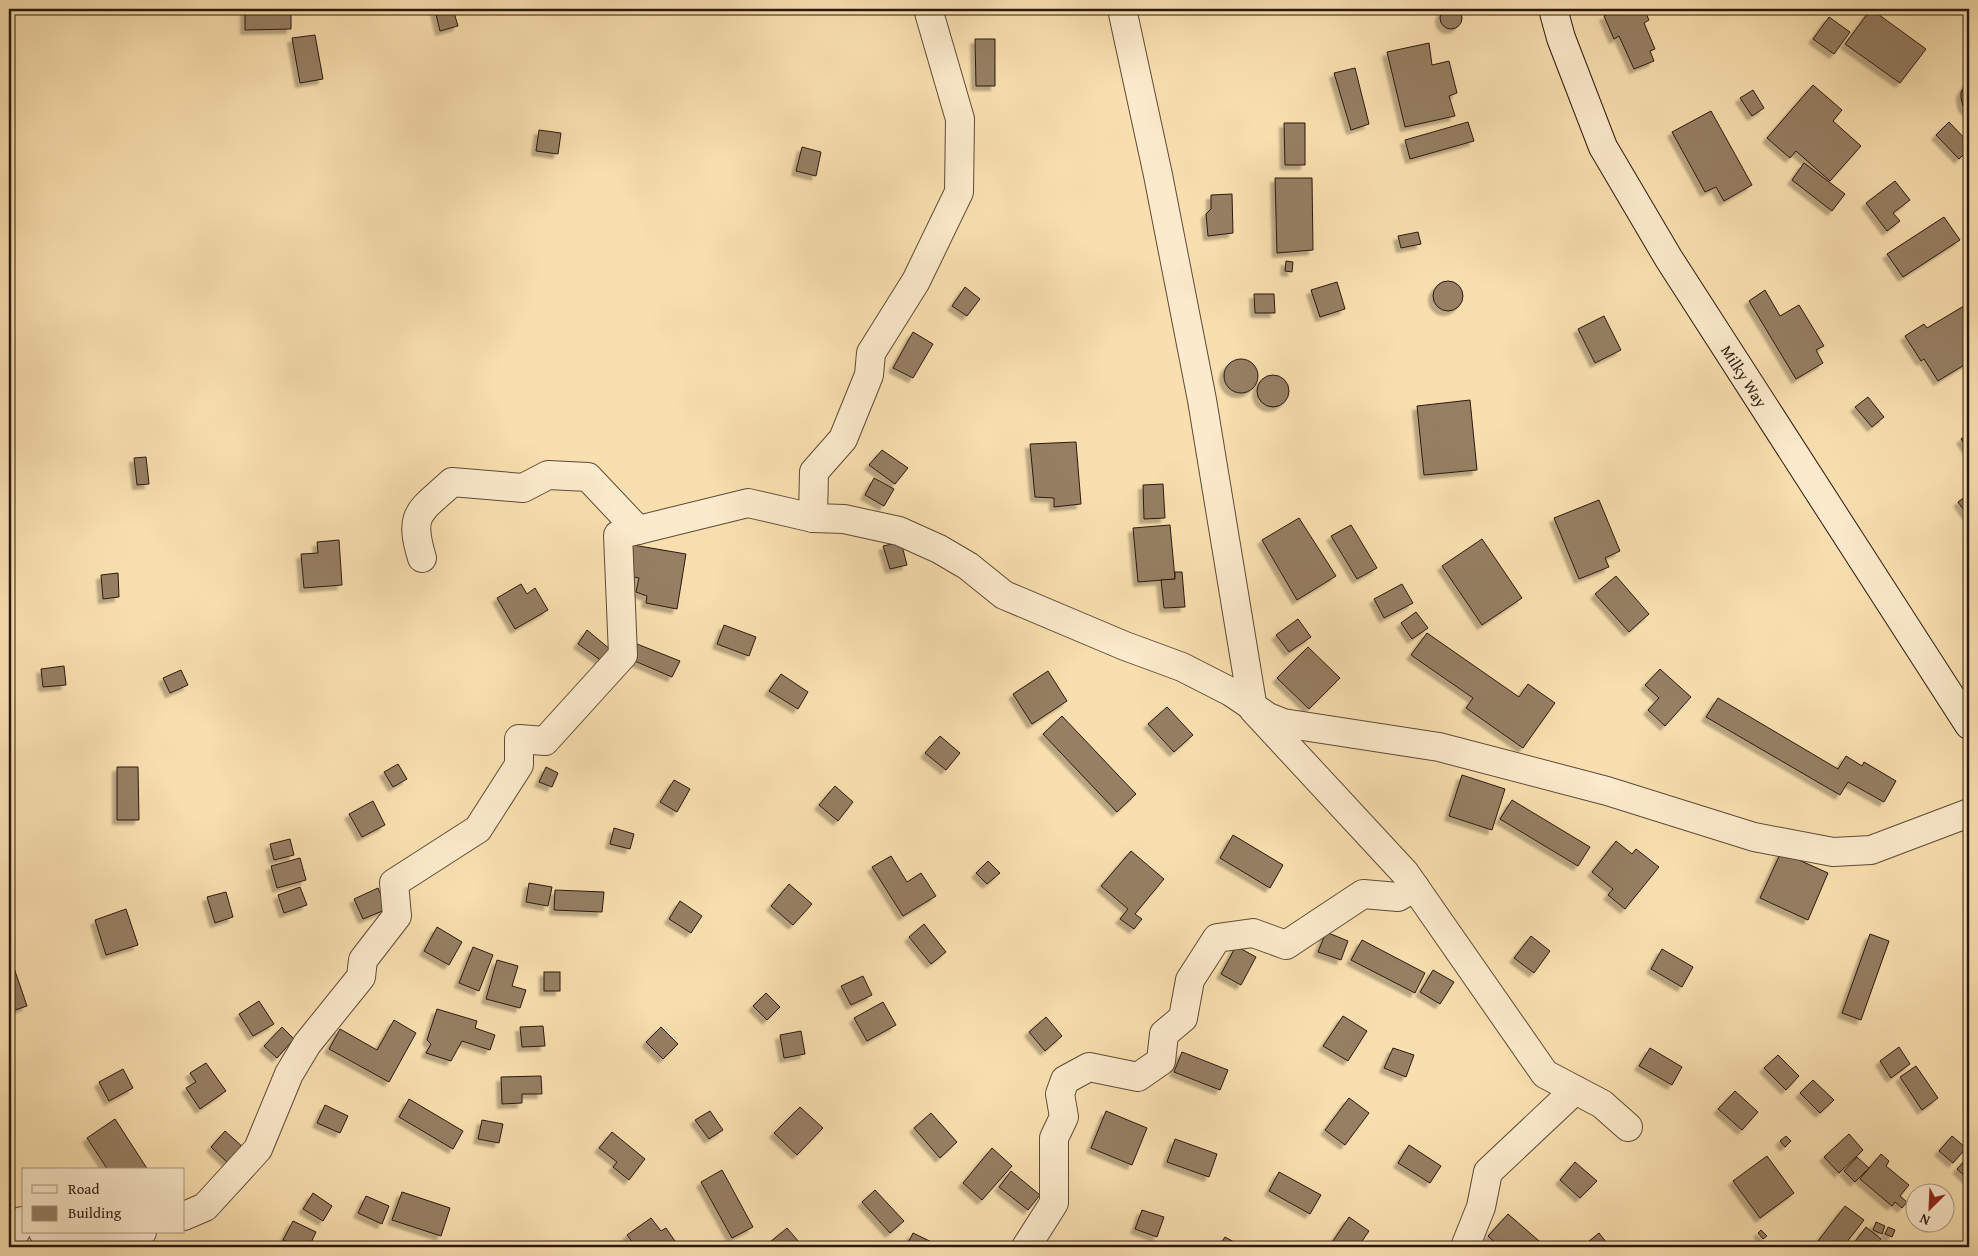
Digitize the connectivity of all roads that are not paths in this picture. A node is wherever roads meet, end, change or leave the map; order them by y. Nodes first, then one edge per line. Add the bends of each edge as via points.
1 (928, 9) edge
2 (1122, 9) edge
3 (1553, 9) edge
4 (814, 518) junction
5 (638, 530) junction
6 (422, 558) dead end
7 (1253, 708) junction
8 (1969, 726) edge
9 (1969, 814) edge
10 (1415, 887) junction
11 (1575, 1090) junction
12 (1628, 1127) dead end
13 (185, 1216) edge
14 (22, 1221) edge
15 (47, 1234) edge
16 (137, 1234) edge
17 (9, 1243) edge
18 (1026, 1247) edge
19 (1465, 1247) edge

1 - 4 street via 960,118 959,192 916,281 871,353 869,375 843,439 814,472
2 - 7 street via 1202,400
3 - 8 street, Milky Way via 1603,147 1670,260
4 - 5 street via 748,503
4 - 7 street via 844,519 917,538 968,566 1004,595 1182,666 1231,692
5 - 6 street via 588,477 548,475 523,488 452,482 418,514 415,534
5 - 13 street via 618,535 623,655 545,741 519,739 519,765 478,829 394,882 398,916 363,960 361,977 307,1044 289,1074 258,1150 205,1207
7 - 9 street via 1283,722 1439,747 1607,791 1754,837 1833,852 1871,850
7 - 10 street
10 - 11 street via 1545,1074
10 - 18 street via 1398,897 1362,894 1286,945 1253,933 1216,938 1190,980 1183,1018 1164,1034 1161,1061 1138,1077 1089,1067 1065,1080 1060,1094 1064,1116 1054,1138 1054,1203
11 - 12 street via 1602,1104
11 - 19 street via 1488,1172 1481,1208
14 - 17 street
15 - 16 street via 68,1246 108,1246

